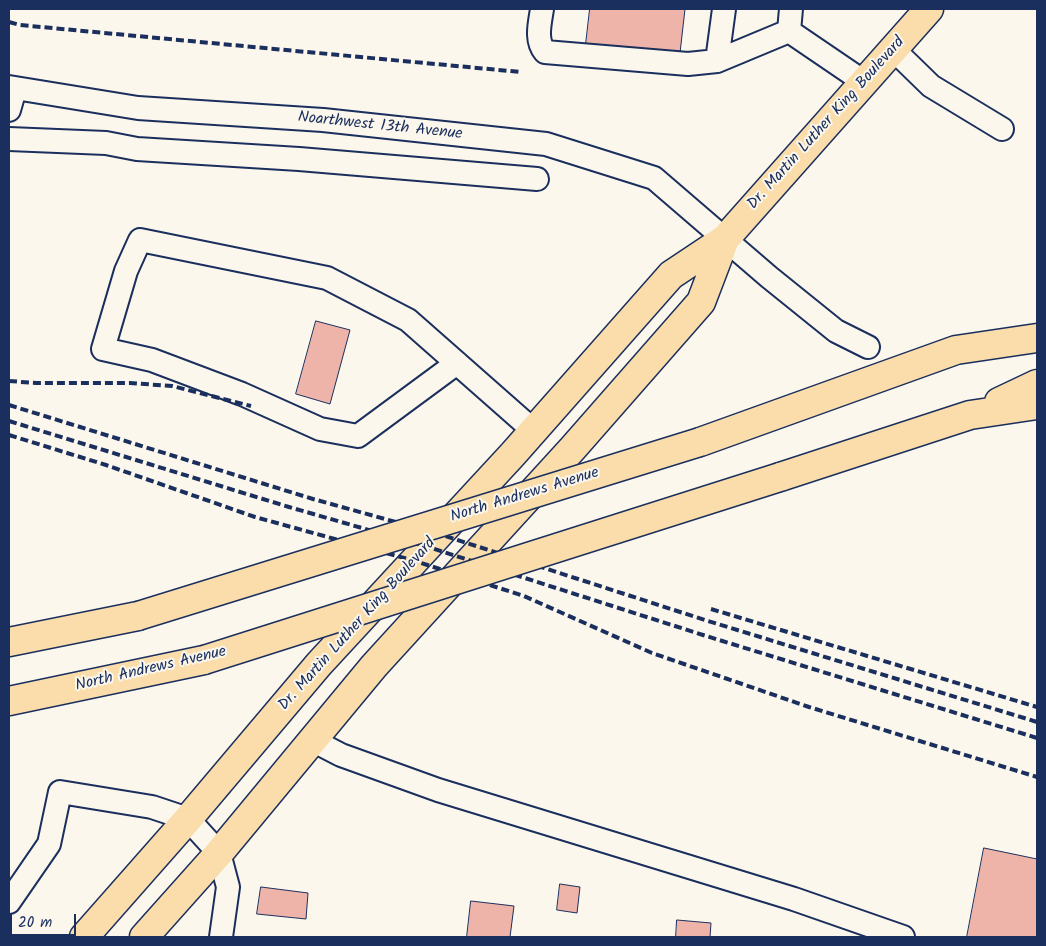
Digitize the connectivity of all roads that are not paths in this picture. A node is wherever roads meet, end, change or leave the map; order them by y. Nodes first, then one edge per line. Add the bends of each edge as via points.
1 (542, 9) edge
2 (724, 9) edge
3 (791, 9) edge
4 (929, 9) edge
5 (789, 31) junction
6 (893, 49) junction
7 (717, 62) junction
8 (864, 82) junction
9 (12, 88) edge
10 (9, 110) edge
11 (1002, 129) dead end
12 (9, 139) edge
13 (537, 179) dead end
14 (725, 239) junction
15 (1037, 338) edge
16 (868, 347) dead end
17 (457, 363) junction
18 (1037, 384) edge
19 (1037, 405) edge
20 (970, 415) junction
21 (534, 431) junction
22 (9, 642) edge
23 (9, 702) edge
24 (312, 740) junction
25 (188, 820) junction
26 (219, 853) junction
27 (9, 902) edge
28 (84, 937) edge
29 (144, 937) edge
30 (221, 937) edge
31 (903, 937) edge

1 - 7 street via 539,32 540,46 545,52 688,64
2 - 7 street
3 - 5 street
4 - 6 main road, Dr. Martin Luther King Boulevard
5 - 7 street
5 - 8 street
6 - 8 main road, Dr. Martin Luther King Boulevard
6 - 11 street via 931,86
8 - 14 main road, Dr. Martin Luther King Boulevard
9 - 10 street
9 - 14 street, Noarthwest 13th Avenue via 138,108 323,120 546,144 654,178
12 - 13 street via 106,143 137,149
14 - 16 street, Noarthwest 13th Avenue via 836,330
14 - 21 main road, Dr. Martin Luther King Boulevard via 671,274
14 - 24 main road, Dr. Martin Luther King Boulevard via 701,302 374,666
15 - 22 main road, North Andrews Avenue, bridge via 956,350 700,442 138,616
17 - 17 street via 408,320 327,278 140,240 126,271 103,349 152,360 242,394 320,429 358,436
17 - 21 street
18 - 20 main road
19 - 20 main road, North Andrews Avenue
20 - 23 main road, North Andrews Avenue, bridge via 204,660
21 - 25 main road, Dr. Martin Luther King Boulevard via 319,664
24 - 26 main road, Dr. Martin Luther King Boulevard
24 - 31 street via 341,755 438,790 794,899
25 - 26 street
25 - 27 street via 152,807 60,792 49,844
25 - 28 main road, Dr. Martin Luther King Boulevard
26 - 29 main road, Dr. Martin Luther King Boulevard
26 - 30 street via 228,887

